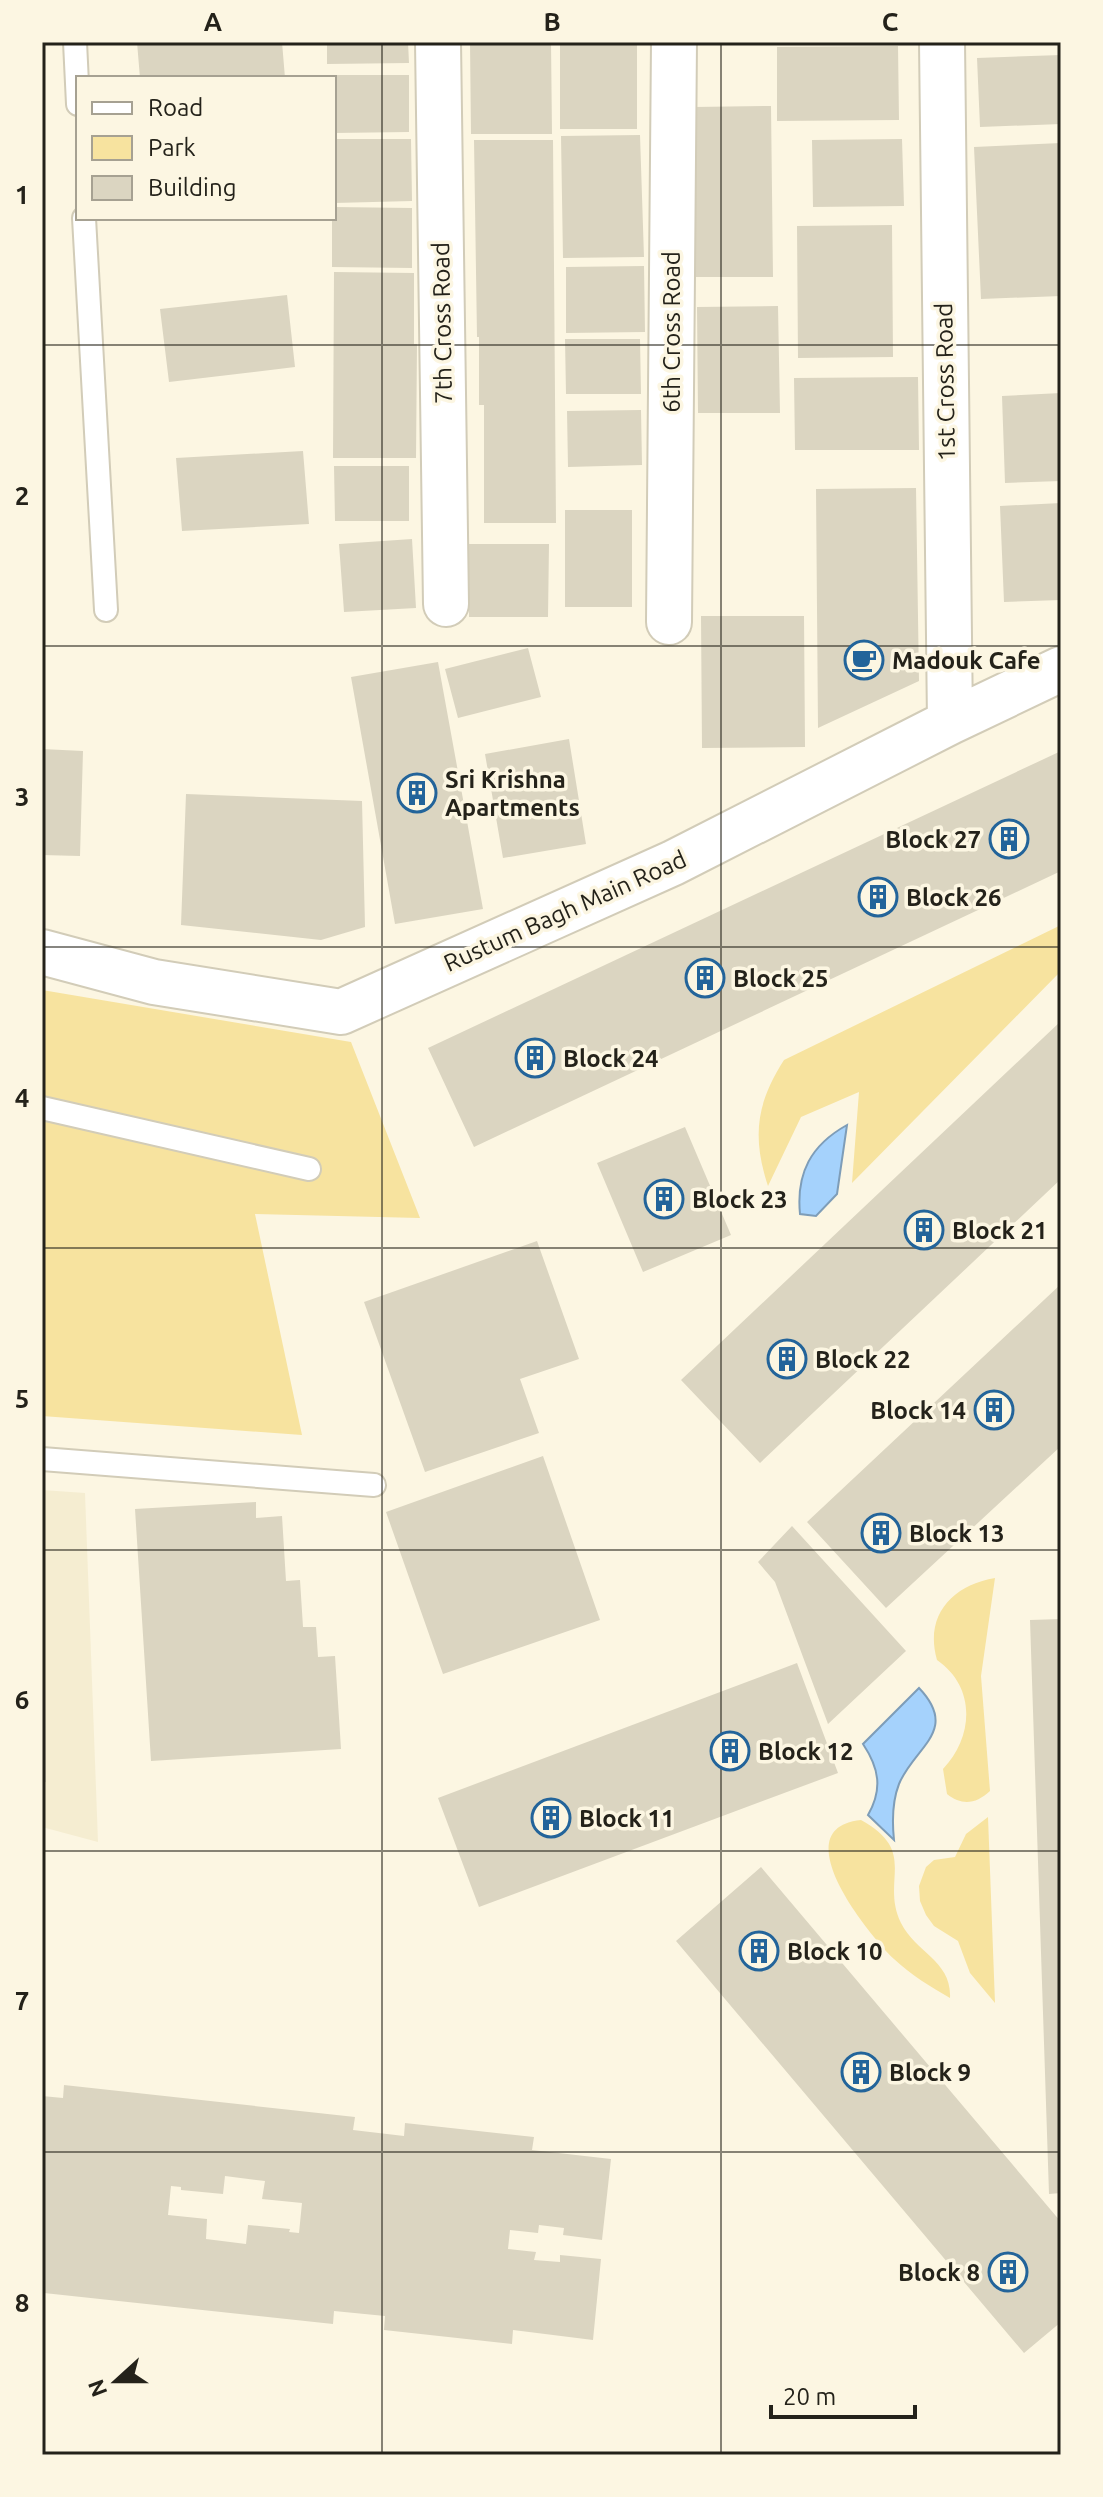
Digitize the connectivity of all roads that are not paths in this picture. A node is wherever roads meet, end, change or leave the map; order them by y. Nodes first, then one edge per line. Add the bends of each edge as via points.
1 (75, 42) edge
2 (438, 42) edge
3 (674, 42) edge
4 (942, 42) edge
5 (77, 76) edge
6 (84, 220) edge
7 (446, 604) dead end
8 (106, 610) dead end
9 (669, 622) dead end
10 (1061, 669) edge
11 (950, 722) junction
12 (42, 952) edge
13 (42, 1108) edge
14 (309, 1169) dead end
15 (42, 1459) edge
16 (374, 1485) dead end

1 - 5 lane
2 - 7 street, 7th Cross Road
3 - 9 street, 6th Cross Road
4 - 11 street, 1st Cross Road
6 - 8 lane
10 - 11 street, Rustum Bagh Main Road
11 - 12 street, Rustum Bagh Main Road via 673,863 341,1012 154,982
13 - 14 lane
15 - 16 lane

